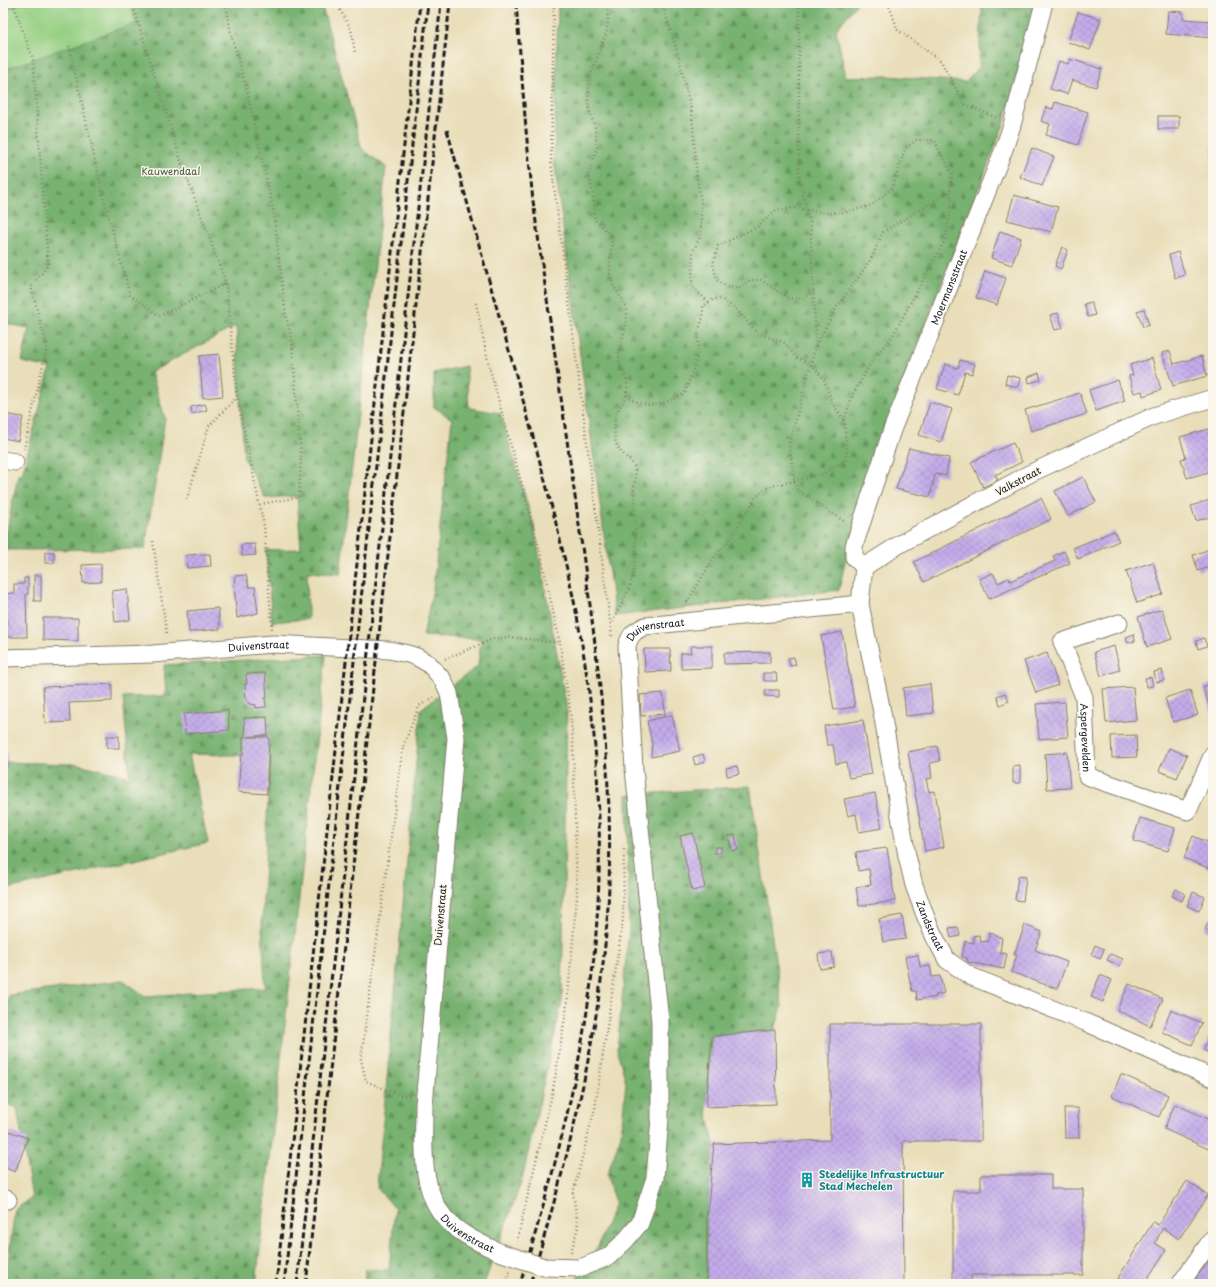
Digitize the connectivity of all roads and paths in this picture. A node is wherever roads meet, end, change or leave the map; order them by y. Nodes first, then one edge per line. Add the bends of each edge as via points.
1 (13, 3) edge
2 (132, 3) edge
3 (226, 3) edge
4 (336, 3) edge
5 (554, 3) edge
6 (606, 3) edge
7 (662, 3) edge
8 (799, 3) edge
9 (888, 3) edge
10 (1044, 3) edge
11 (70, 46) dead end
12 (355, 53) dead end
13 (1012, 125) junction
14 (950, 191) junction
15 (807, 209) junction
16 (226, 283) junction
17 (814, 292) junction
18 (709, 302) junction
19 (476, 303) dead end
20 (816, 345) junction
21 (811, 364) junction
22 (626, 395) junction
23 (237, 398) junction
24 (1213, 398) edge
25 (844, 420) junction
26 (9, 461) edge
27 (794, 479) junction
28 (187, 499) dead end
29 (261, 504) junction
30 (860, 530) junction
31 (154, 541) dead end
32 (864, 567) junction
33 (687, 602) dead end
34 (860, 604) junction
35 (1119, 623) dead end
36 (560, 643) junction
37 (273, 644) junction
38 (169, 653) junction
39 (3, 658) edge
40 (429, 664) junction
41 (447, 689) junction
42 (1213, 754) edge
43 (624, 842) dead end
44 (1213, 1078) edge
45 (424, 1096) junction
46 (1213, 1238) edge
47 (516, 1247) dead end
48 (569, 1257) dead end
49 (511, 1267) dead end
50 (506, 1284) edge
51 (1180, 1284) edge

1 - 26 path via 33,58 48,265 31,287 47,346 22,459
2 - 16 path via 182,164
3 - 29 path via 231,34 246,87 273,209 286,316 292,341 301,457 299,497
4 - 12 path via 351,29
5 - 22 path via 551,162 611,624 630,587 635,543 634,488 637,475 634,465 621,454 615,440 614,425 617,412
6 - 22 path via 607,31 590,77 588,96 597,147 590,174 595,220 612,236 610,277 627,308 619,362 627,382
7 - 18 path via 678,54 692,114 697,178 702,201 701,235 693,251 692,287
8 - 15 path via 799,176
9 - 13 path via 898,30 941,61 964,104
10 - 13 street, Moermansstraat
11 - 16 path via 104,200 130,295 160,316
13 - 30 street, Moermansstraat via 892,430
14 - 15 path via 952,174 934,140 916,140 905,149 892,188 872,205 847,212 828,213
14 - 20 path via 884,232 871,259 837,307
14 - 25 path via 952,201 946,238 893,335 874,358 854,394
15 - 17 path
15 - 17 path via 776,210 759,226 718,246 713,264 717,280 727,287 739,288 750,280 761,280 788,298 802,299
16 - 23 path
17 - 20 path
18 - 21 path via 721,299 734,307 758,332 785,343 796,357
18 - 22 path via 703,306 703,317 698,333 698,355 685,393 664,403 649,406
19 - 36 path via 489,366 539,547
20 - 21 path
21 - 25 path via 824,379 832,403
21 - 27 path via 789,444
23 - 28 path via 209,426
23 - 29 path
24 - 32 street, Valkstraat via 1154,416 1029,474 900,544
25 - 27 path via 847,453 844,460 823,474
27 - 30 path via 796,489 835,517
27 - 33 path via 768,488 756,497
29 - 37 path
30 - 32 street, Moermansstraat via 854,546 854,557
31 - 38 path
32 - 34 street
34 - 44 street, Zandstraat via 914,885 934,936 947,960 970,976 1085,1022
34 - 45 street, Duivenstraat, bridge via 645,626 634,631 629,638 627,646 634,769 660,1022 660,1119 655,1178 640,1223 625,1242 608,1257 580,1268 544,1267 499,1252 462,1233 445,1218 435,1204 428,1186 424,1158
35 - 42 street, Aspergevelden via 1062,642 1084,697 1087,776 1188,811
36 - 40 path via 508,637 493,639
36 - 47 path via 572,730 576,896 567,1005 553,1090
37 - 38 street, Duivenstraat
37 - 40 street, Duivenstraat via 389,650 417,657
38 - 39 street, Duivenstraat
40 - 41 street, Duivenstraat via 443,680
41 - 45 street, Duivenstraat via 456,738
41 - 45 path via 419,706 403,747 361,1059 366,1081 399,1095
43 - 48 path via 623,920 595,1108 573,1193 578,1227
46 - 51 street
49 - 50 path

